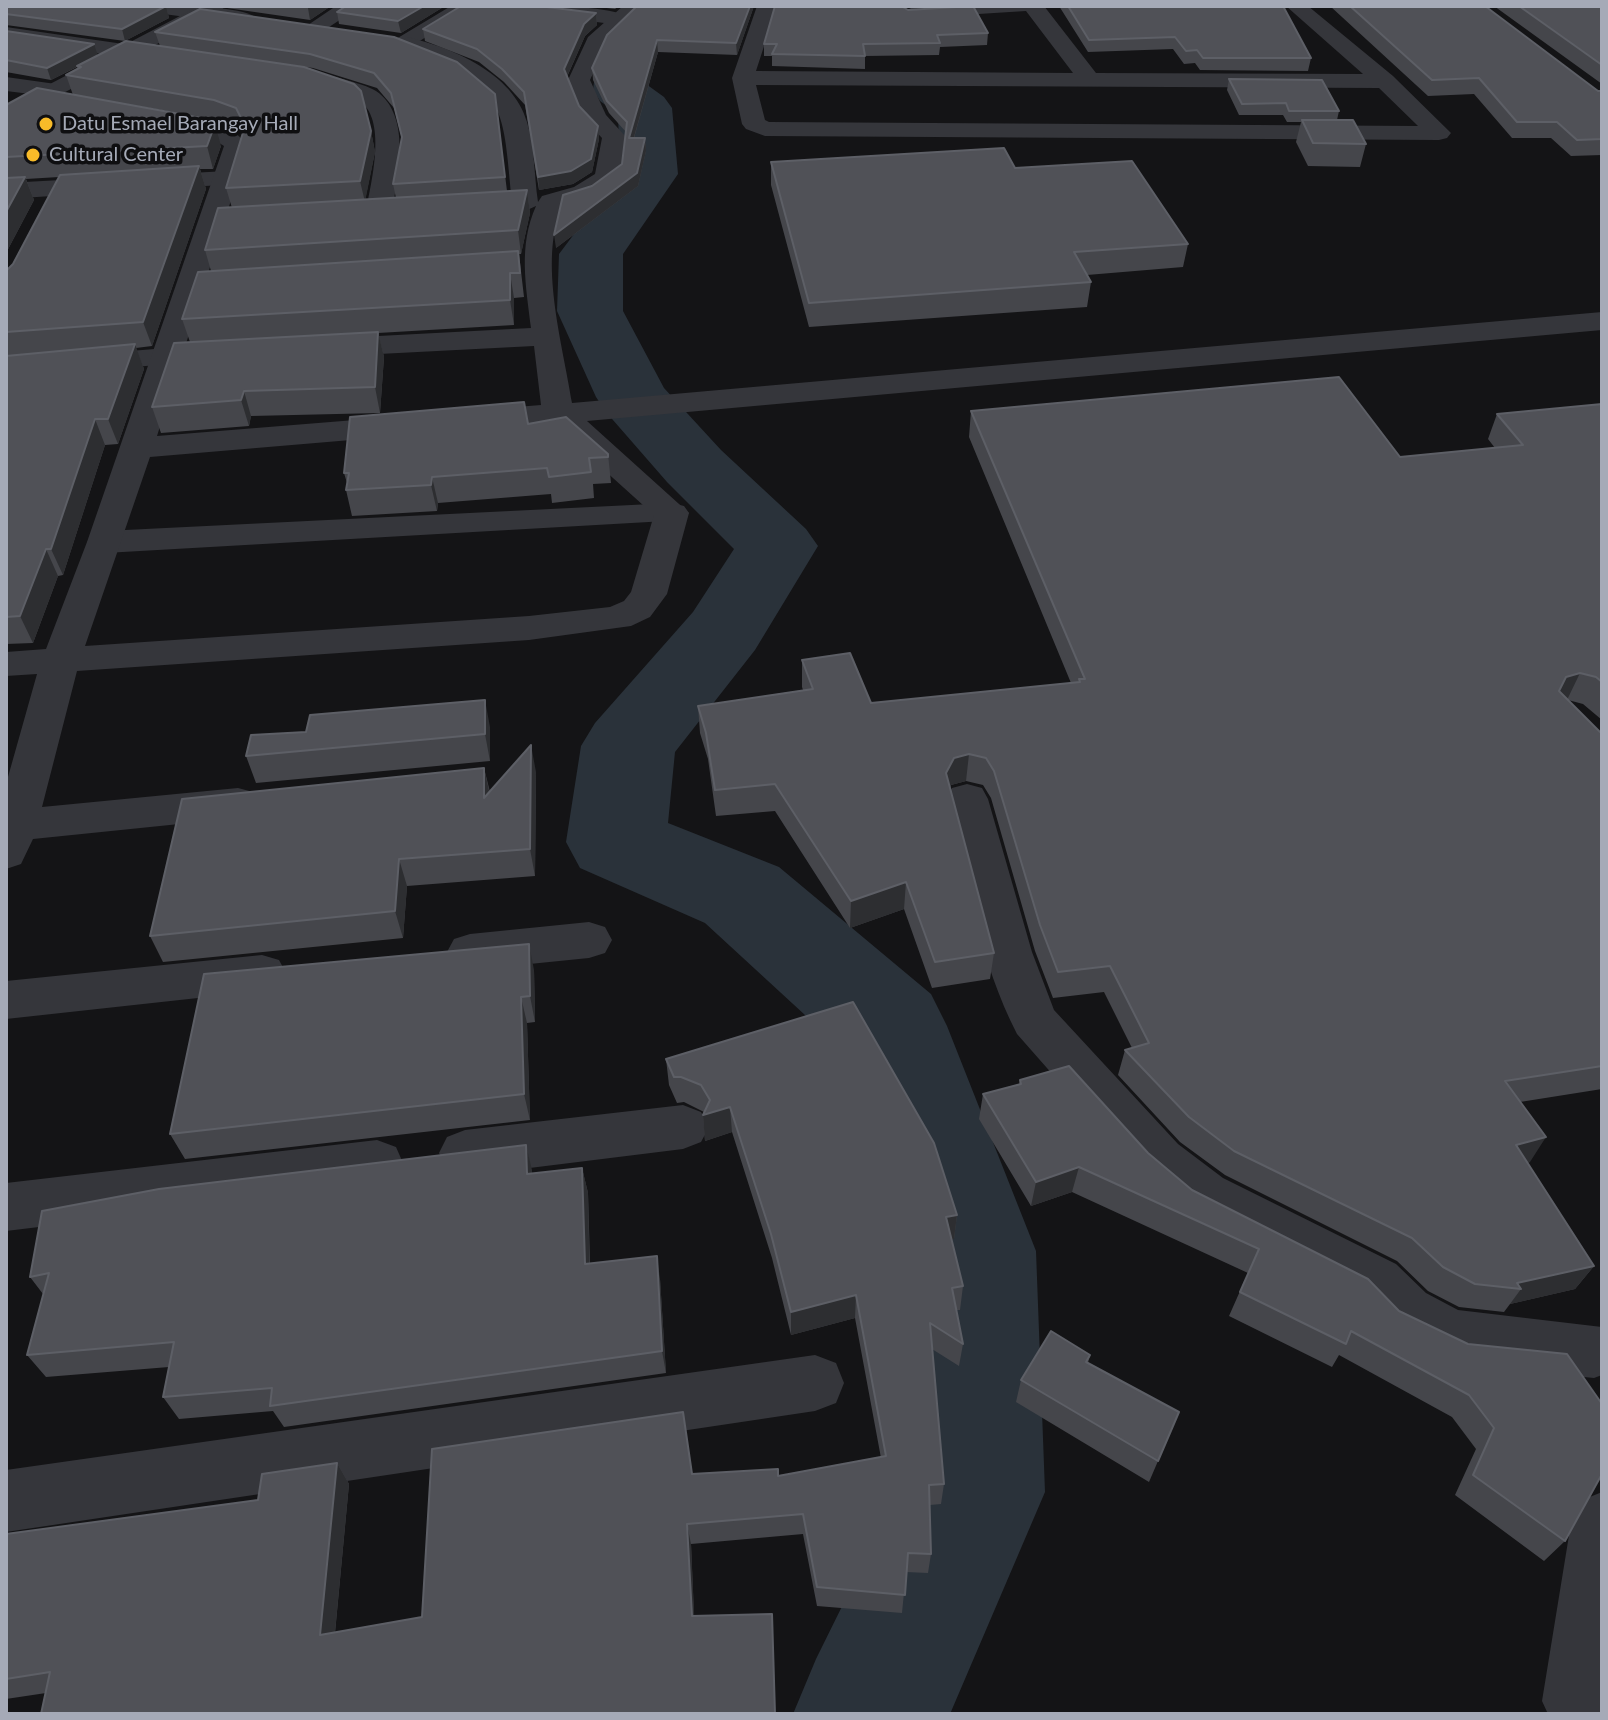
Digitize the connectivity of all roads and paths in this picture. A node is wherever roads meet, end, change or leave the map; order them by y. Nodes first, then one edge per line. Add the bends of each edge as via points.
1 (148, 6) edge
2 (351, 6) edge
3 (466, 6) edge
4 (518, 6) edge
5 (767, 6) edge
6 (1020, 6) edge
7 (1033, 6) edge
8 (1296, 6) edge
9 (209, 10) edge
10 (628, 12) edge
11 (907, 13) edge
12 (316, 27) junction
13 (6, 33) edge
14 (343, 33) edge
15 (129, 52) junction
16 (190, 60) edge
17 (282, 73) edge
18 (743, 78) junction
19 (1090, 80) junction
20 (1385, 81) junction
21 (6, 84) edge
22 (47, 94) junction
23 (84, 107) edge
24 (129, 114) edge
25 (6, 116) edge
26 (227, 179) junction
27 (56, 189) junction
28 (6, 191) edge
29 (538, 202) junction
30 (495, 205) edge
31 (408, 209) edge
32 (379, 211) junction
33 (348, 213) edge
34 (42, 216) edge
35 (537, 264) junction
36 (507, 266) edge
37 (1602, 321) edge
38 (547, 336) junction
39 (294, 350) edge
40 (199, 355) edge
41 (167, 357) junction
42 (6, 370) edge
43 (558, 412) junction
44 (136, 448) junction
45 (672, 513) junction
46 (105, 542) junction
47 (60, 662) junction
48 (6, 664) edge
49 (967, 799) dead end
50 (269, 800) edge
51 (9, 835) edge
52 (589, 940) dead end
53 (436, 956) edge
54 (298, 970) edge
55 (6, 1000) edge
56 (683, 1127) dead end
57 (6, 1207) edge
58 (1599, 1361) edge
59 (815, 1383) dead end
60 (6, 1501) edge
61 (1602, 1523) edge
62 (1576, 1701) dead end

1 - 9 street
2 - 12 street
3 - 29 street via 395,41 469,69 511,107
4 - 10 street
5 - 18 street
6 - 11 street
7 - 19 street
8 - 20 street
9 - 12 street
9 - 15 street
10 - 29 street via 596,42 579,80 595,118 614,137 607,177 583,192
12 - 14 street
13 - 15 street
15 - 16 street
15 - 22 street
17 - 32 street via 346,87 368,96 379,109 390,152
18 - 19 street
18 - 20 street via 754,124 777,131 1439,133
19 - 20 street
21 - 22 street
22 - 23 street
22 - 25 street
24 - 26 street via 231,136 236,146
26 - 27 street
26 - 41 street via 228,221 207,284
27 - 28 street
27 - 34 street
29 - 30 street
29 - 35 street
31 - 32 street
32 - 33 street
35 - 36 street
35 - 38 street
37 - 43 street
38 - 39 street
38 - 43 street
40 - 41 street
41 - 42 street
41 - 44 street
43 - 44 street
43 - 45 street
44 - 46 street
45 - 46 street
45 - 47 street via 649,594 637,609 618,618
46 - 47 street
47 - 48 street
47 - 51 street
49 - 58 street via 1009,952 1034,1020 1160,1160 1204,1195 1376,1282 1406,1312 1452,1337
50 - 51 street
52 - 53 street
54 - 55 street
56 - 57 street
59 - 60 street
61 - 62 street

